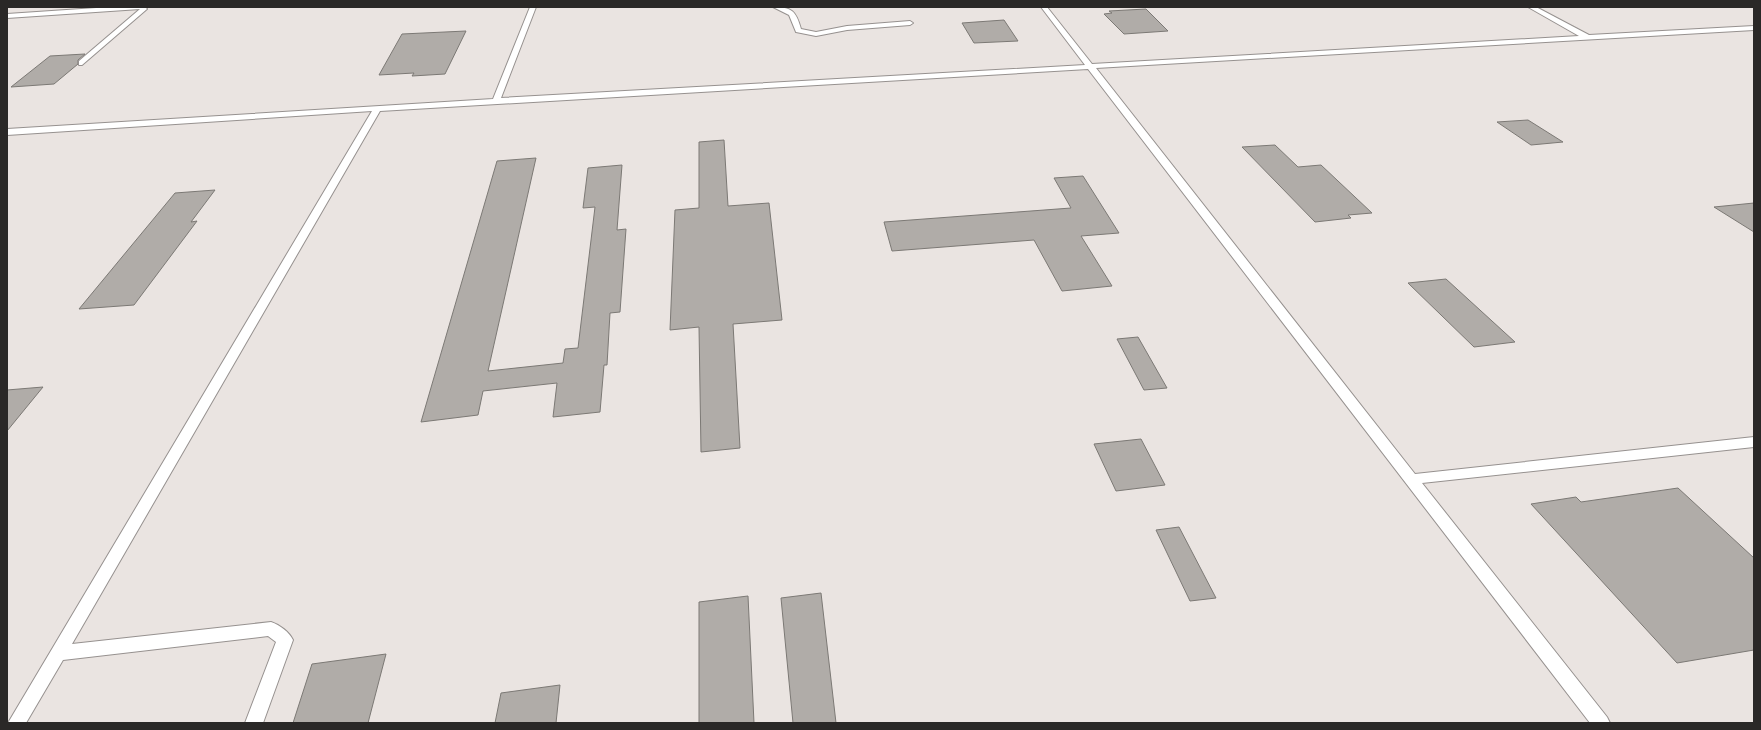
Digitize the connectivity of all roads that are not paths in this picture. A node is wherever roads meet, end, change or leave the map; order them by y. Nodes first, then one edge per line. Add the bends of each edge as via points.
1 (533, 7) edge
2 (776, 7) edge
3 (1044, 7) edge
4 (1531, 7) edge
5 (7, 16) edge
6 (910, 23) dead end
7 (1754, 28) edge
8 (1588, 38) junction
9 (82, 63) dead end
10 (1089, 66) junction
11 (496, 101) junction
12 (378, 108) junction
13 (7, 132) edge
14 (1754, 442) edge
15 (1411, 479) junction
16 (58, 653) junction
17 (17, 723) edge
18 (254, 723) edge
19 (1601, 723) edge

1 - 11 lane
2 - 6 lane via 789,10 794,14 798,31 810,34
3 - 10 lane
4 - 8 lane
5 - 9 lane via 141,7 144,9
7 - 8 lane
8 - 10 lane
10 - 11 lane
10 - 15 lane
11 - 12 lane
12 - 13 lane
12 - 16 lane
14 - 15 lane
15 - 19 lane
16 - 17 lane
16 - 18 lane via 271,629 285,640

